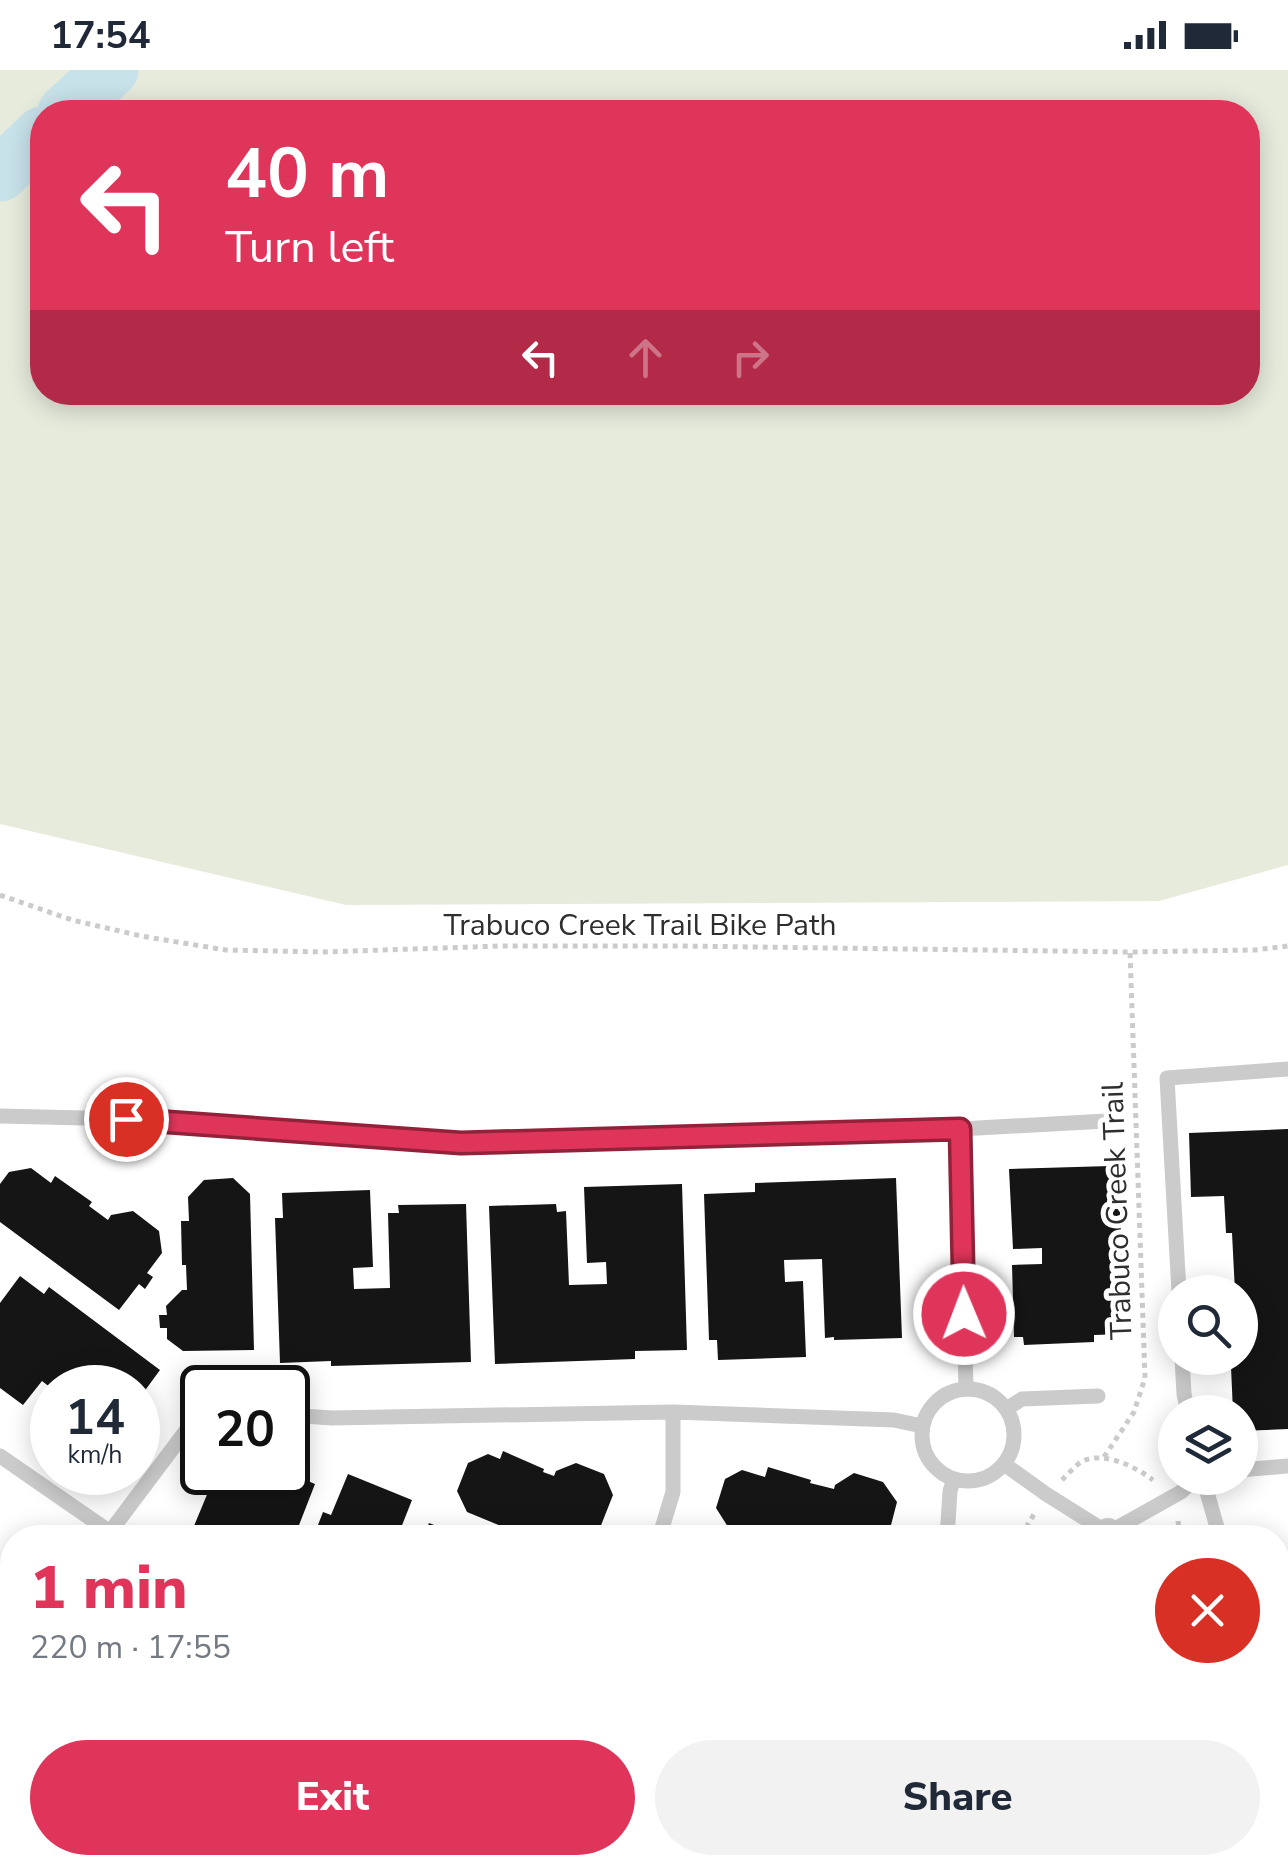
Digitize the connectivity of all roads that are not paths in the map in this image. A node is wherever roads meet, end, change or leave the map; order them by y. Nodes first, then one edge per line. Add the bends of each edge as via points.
1 (1288, 1068) edge
2 (0, 1116) edge
3 (1106, 1121) dead end
4 (960, 1129) junction
5 (1177, 1275) edge
6 (966, 1388) junction
7 (1098, 1396) dead end
8 (1006, 1409) junction
9 (674, 1412) junction
10 (310, 1416) edge
11 (922, 1426) junction
12 (180, 1439) edge
13 (0, 1456) edge
14 (1004, 1464) junction
15 (1288, 1466) edge
16 (1258, 1468) edge
17 (954, 1479) junction
18 (1176, 1495) edge
19 (1206, 1495) edge
20 (100, 1525) edge
21 (115, 1525) edge
22 (662, 1525) edge
23 (948, 1525) edge
24 (1092, 1525) edge
25 (1126, 1525) edge
26 (1216, 1525) edge

1 - 5 lane via 1167,1078
2 - 4 lane via 461,1143
3 - 4 lane
4 - 6 lane
6 - 8 lane via 982,1390
6 - 11 lane via 938,1400
7 - 8 lane via 1022,1399
8 - 14 lane via 1014,1437
9 - 10 lane
9 - 11 lane
9 - 22 lane via 673,1492
11 - 17 lane via 925,1453
12 - 21 lane
13 - 20 lane
14 - 17 lane via 981,1479
14 - 24 lane
15 - 16 lane
17 - 23 lane
18 - 25 lane
19 - 26 lane

